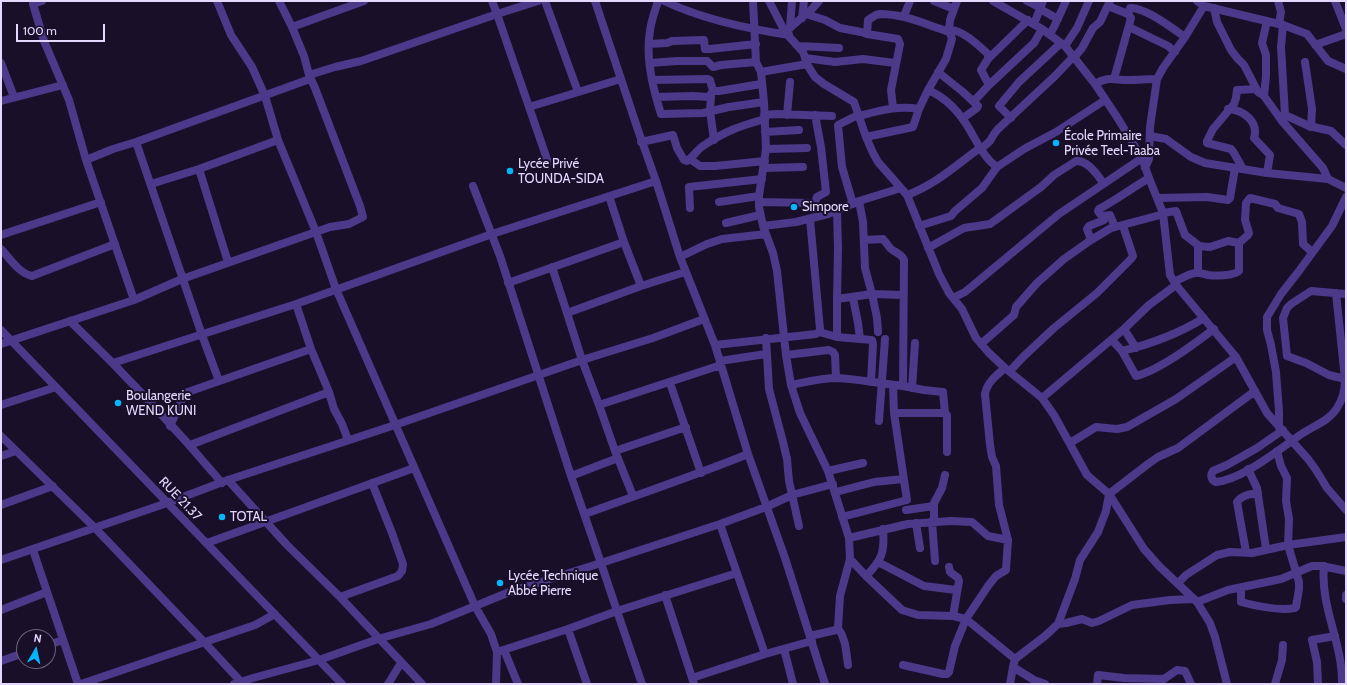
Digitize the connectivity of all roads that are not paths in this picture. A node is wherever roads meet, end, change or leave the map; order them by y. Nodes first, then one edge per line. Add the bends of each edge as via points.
1 (42, 1) edge
2 (217, 1) edge
3 (279, 1) edge
4 (364, 1) edge
5 (492, 1) edge
6 (538, 1) edge
7 (545, 1) edge
8 (595, 1) edge
9 (658, 1) edge
10 (664, 1) edge
11 (753, 1) edge
12 (768, 1) edge
13 (792, 1) edge
14 (804, 1) edge
15 (819, 1) edge
16 (910, 1) edge
17 (934, 1) edge
18 (993, 1) edge
19 (1027, 1) edge
20 (1066, 1) edge
21 (1089, 1) edge
22 (1278, 1) edge
23 (1334, 1) edge
24 (33, 2) edge
25 (1109, 3) edge
26 (1205, 4) edge
27 (956, 5) edge
28 (1041, 6) edge
29 (497, 14) junction
30 (1128, 14) junction
31 (804, 16) junction
32 (904, 16) junction
33 (1058, 19) junction
34 (1268, 21) junction
35 (1031, 22) junction
36 (1281, 24) junction
37 (292, 26) junction
38 (1129, 27) junction
39 (1346, 29) edge
40 (755, 30) junction
41 (950, 31) junction
42 (1046, 31) junction
43 (788, 32) junction
44 (866, 34) junction
45 (1346, 34) edge
46 (1186, 38) junction
47 (649, 44) junction
48 (756, 44) junction
49 (1063, 44) junction
50 (1315, 44) junction
51 (799, 46) junction
52 (839, 48) dead end
53 (1175, 52) junction
54 (1074, 57) junction
55 (988, 59) junction
56 (806, 61) junction
57 (756, 62) junction
58 (1305, 62) dead end
59 (1, 63) edge
60 (650, 63) junction
61 (895, 63) junction
62 (1346, 69) edge
63 (761, 72) junction
64 (938, 72) junction
65 (310, 77) junction
66 (620, 79) junction
67 (1114, 79) junction
68 (1157, 79) junction
69 (652, 80) junction
70 (790, 82) dead end
71 (761, 84) junction
72 (1095, 84) junction
73 (63, 85) junction
74 (989, 85) junction
75 (1256, 89) junction
76 (928, 90) junction
77 (578, 92) junction
78 (712, 93) junction
79 (265, 96) junction
80 (1264, 96) junction
81 (14, 97) junction
82 (656, 97) junction
83 (1105, 100) junction
84 (1, 101) edge
85 (974, 101) junction
86 (764, 102) junction
87 (529, 107) junction
88 (892, 108) junction
89 (919, 109) junction
90 (1228, 109) junction
91 (710, 111) junction
92 (787, 115) junction
93 (815, 116) junction
94 (832, 116) dead end
95 (859, 116) junction
96 (764, 117) junction
97 (963, 118) junction
98 (1011, 118) junction
99 (1284, 118) junction
100 (1311, 127) junction
101 (799, 130) dead end
102 (765, 132) junction
103 (1150, 136) junction
104 (866, 137) junction
105 (278, 140) junction
106 (714, 140) junction
107 (136, 142) junction
108 (641, 142) junction
109 (1346, 145) edge
110 (807, 148) dead end
111 (981, 148) junction
112 (766, 149) junction
113 (1142, 158) junction
114 (690, 159) junction
115 (86, 160) junction
116 (548, 162) dead end
117 (765, 164) junction
118 (803, 167) dead end
119 (997, 167) junction
120 (1145, 168) junction
121 (199, 169) junction
122 (1239, 169) junction
123 (1268, 173) junction
124 (1149, 178) junction
125 (762, 179) junction
126 (1328, 179) junction
127 (656, 181) junction
128 (1103, 183) junction
129 (151, 184) junction
130 (473, 186) dead end
131 (901, 188) junction
132 (1346, 188) edge
133 (609, 196) junction
134 (907, 196) junction
135 (1346, 197) edge
136 (1157, 198) junction
137 (759, 199) junction
138 (101, 202) junction
139 (719, 202) dead end
140 (856, 203) junction
141 (690, 208) dead end
142 (837, 211) junction
143 (1164, 214) junction
144 (760, 215) junction
145 (1104, 216) junction
146 (810, 219) junction
147 (726, 223) dead end
148 (919, 226) junction
149 (1119, 226) junction
150 (765, 230) junction
151 (316, 232) junction
152 (492, 234) junction
153 (1, 235) edge
154 (864, 240) junction
155 (1091, 240) junction
156 (624, 242) junction
157 (1239, 243) junction
158 (115, 244) junction
159 (1198, 246) junction
160 (928, 248) junction
161 (1, 249) edge
162 (1312, 252) junction
163 (680, 257) junction
164 (228, 262) junction
165 (552, 267) junction
166 (685, 272) junction
167 (1198, 273) junction
168 (182, 279) junction
169 (508, 283) junction
170 (1175, 284) junction
171 (641, 286) junction
172 (336, 289) junction
173 (1336, 293) junction
174 (872, 294) junction
175 (1346, 294) edge
176 (903, 295) junction
177 (852, 298) junction
178 (953, 298) junction
179 (134, 300) junction
180 (837, 300) junction
181 (296, 304) junction
182 (567, 313) junction
183 (1204, 318) junction
184 (704, 319) junction
185 (70, 321) junction
186 (1124, 329) junction
187 (1214, 329) junction
188 (1, 330) edge
189 (819, 332) junction
190 (878, 332) dead end
191 (202, 336) junction
192 (784, 337) junction
193 (837, 337) junction
194 (766, 338) junction
195 (860, 339) junction
196 (885, 339) dead end
197 (11, 340) junction
198 (1112, 340) junction
199 (915, 343) dead end
200 (1, 344) edge
201 (981, 344) junction
202 (715, 345) junction
203 (1136, 348) junction
204 (311, 349) junction
205 (1122, 351) junction
206 (766, 354) junction
207 (786, 355) junction
208 (1236, 357) junction
209 (582, 360) junction
210 (113, 363) junction
211 (720, 363) junction
212 (1008, 370) junction
213 (538, 376) junction
214 (836, 378) junction
215 (1345, 379) edge
216 (220, 381) junction
217 (871, 382) junction
218 (670, 383) junction
219 (882, 383) junction
220 (791, 385) junction
221 (893, 385) junction
222 (903, 386) junction
223 (56, 387) junction
224 (912, 388) junction
225 (1255, 391) junction
226 (329, 392) junction
227 (1345, 396) edge
228 (1042, 398) junction
229 (1, 405) edge
230 (599, 405) junction
231 (894, 413) junction
232 (945, 413) junction
233 (880, 421) dead end
234 (396, 425) junction
235 (170, 426) junction
236 (686, 427) junction
237 (1281, 429) junction
238 (1, 436) edge
239 (348, 440) junction
240 (1292, 441) junction
241 (1070, 443) junction
242 (190, 445) junction
243 (16, 451) junction
244 (1277, 451) junction
245 (947, 452) dead end
246 (748, 454) junction
247 (616, 455) junction
248 (1, 456) edge
249 (862, 463) dead end
250 (414, 468) junction
251 (1248, 469) junction
252 (828, 471) junction
253 (701, 473) junction
254 (945, 475) dead end
255 (571, 476) junction
256 (903, 479) junction
257 (225, 481) junction
258 (372, 483) junction
259 (833, 484) junction
260 (53, 486) junction
261 (836, 492) junction
262 (1258, 493) junction
263 (1109, 494) junction
264 (792, 495) junction
265 (633, 496) junction
266 (167, 503) junction
267 (1, 505) edge
268 (934, 506) junction
269 (766, 507) junction
270 (906, 510) dead end
271 (1346, 510) edge
272 (585, 514) junction
273 (842, 517) junction
274 (266, 521) junction
275 (933, 521) junction
276 (916, 523) junction
277 (720, 524) junction
278 (799, 526) dead end
279 (95, 528) junction
280 (883, 529) junction
281 (1346, 536) edge
282 (849, 538) junction
283 (1008, 540) junction
284 (206, 543) junction
285 (1288, 545) junction
286 (920, 548) dead end
287 (1266, 549) junction
288 (33, 550) junction
289 (1246, 552) junction
290 (850, 559) junction
291 (1, 560) edge
292 (935, 561) dead end
293 (878, 562) junction
294 (601, 563) junction
295 (1324, 566) junction
296 (949, 567) dead end
297 (1346, 571) edge
298 (1296, 572) junction
299 (736, 573) junction
300 (866, 576) junction
301 (1178, 584) junction
302 (1241, 588) junction
303 (956, 590) junction
304 (47, 592) junction
305 (665, 595) junction
306 (1346, 595) edge
307 (340, 597) junction
308 (1346, 598) edge
309 (1195, 601) junction
310 (475, 606) junction
311 (1, 610) edge
312 (617, 611) junction
313 (275, 614) junction
314 (953, 616) junction
315 (966, 619) junction
316 (1058, 624) junction
317 (838, 628) junction
318 (568, 629) junction
319 (1334, 636) junction
320 (378, 639) junction
321 (811, 639) junction
322 (63, 640) junction
323 (56, 642) edge
324 (205, 643) junction
325 (1283, 645) dead end
326 (784, 649) junction
327 (500, 651) junction
328 (765, 654) junction
329 (16, 656) edge
330 (319, 660) junction
331 (1, 661) edge
332 (401, 662) junction
333 (1014, 663) junction
334 (848, 665) dead end
335 (903, 665) dead end
336 (252, 681) edge
337 (693, 681) edge
338 (1341, 682) edge
339 (239, 683) edge
340 (78, 684) edge
341 (81, 684) edge
342 (342, 684) edge
343 (388, 684) edge
344 (422, 684) edge
345 (496, 684) edge
346 (518, 684) edge
347 (587, 684) edge
348 (642, 684) edge
349 (793, 684) edge
350 (825, 684) edge
351 (1010, 684) edge
352 (1045, 684) edge
353 (1097, 684) edge
354 (1191, 684) edge
355 (1227, 684) edge
356 (1275, 684) edge
357 (1318, 684) edge

1 - 24 street
2 - 79 street via 231,35 252,67
3 - 37 street
4 - 37 street
5 - 29 street
6 - 29 street
7 - 77 street
8 - 66 street
9 - 47 street
10 - 40 street via 689,12
11 - 40 street
12 - 43 street
13 - 43 street
14 - 31 street
15 - 31 street
16 - 32 street
17 - 27 street
18 - 35 street
19 - 28 street
20 - 33 street
21 - 49 street via 1077,28
22 - 36 street
23 - 39 street
24 - 73 street via 44,41
25 - 30 street
25 - 54 street via 1100,22 1093,28
26 - 34 street
26 - 46 street
26 - 75 street via 1231,50 1244,65
27 - 41 street via 950,20
28 - 33 street
28 - 35 street
29 - 65 street
29 - 87 street
30 - 38 street via 1131,18
30 - 46 street via 1130,8 1136,8 1161,20
31 - 43 street
31 - 44 street via 825,20 840,28
32 - 41 street via 925,25
32 - 44 street via 876,15 868,20
33 - 42 street
34 - 36 street
34 - 80 street via 1262,43 1266,55
35 - 42 street
35 - 55 street
36 - 50 street via 1306,34
36 - 99 street
37 - 65 street
38 - 53 street
38 - 67 street
40 - 43 street
40 - 48 street
41 - 55 street via 958,31 976,43 988,54
41 - 64 street via 952,39 946,59
42 - 49 street
42 - 74 street
43 - 51 street
44 - 61 street via 898,39 900,44
45 - 50 street
46 - 53 street
47 - 48 street via 704,40 705,49
47 - 60 street
48 - 57 street
49 - 54 street
49 - 98 street via 1019,82 1000,106
50 - 62 street via 1328,61
51 - 52 street
51 - 56 street
53 - 68 street
54 - 72 street
54 - 98 street
55 - 74 street via 981,70
56 - 61 street via 835,62 862,58
56 - 63 street
56 - 95 street via 815,76 824,84 853,101
57 - 60 street via 713,67 707,61
57 - 63 street
58 - 100 street via 1312,112
59 - 81 street
60 - 69 street
61 - 88 street via 891,90
63 - 71 street
64 - 76 street
64 - 85 street
65 - 79 street
65 - 151 street via 363,217 349,224
66 - 77 street
66 - 108 street
67 - 68 street
67 - 72 street via 1105,79
68 - 103 street
69 - 78 street via 710,80
69 - 82 street
70 - 92 street
71 - 78 street
71 - 86 street
72 - 83 street
73 - 81 street
73 - 115 street
74 - 85 street
75 - 80 street
75 - 90 street via 1237,90 1236,100
76 - 89 street
76 - 97 street via 946,100
77 - 87 street
78 - 82 street
78 - 91 street
79 - 105 street
79 - 107 street
80 - 99 street
81 - 84 street
82 - 91 street via 661,115
83 - 113 street
83 - 119 street
85 - 97 street via 978,108
86 - 91 street
86 - 96 street
87 - 116 street
88 - 89 street
88 - 95 street
89 - 104 street via 914,127
90 - 122 street via 1213,129 1208,143 1234,152
90 - 123 street via 1234,109 1247,116 1252,122 1256,131 1254,138 1270,155
91 - 106 street
92 - 93 street
92 - 96 street
93 - 94 street
93 - 137 street via 826,192 816,197 812,203
95 - 104 street
95 - 140 street via 838,125 842,167
96 - 102 street
96 - 106 street via 726,132
97 - 111 street
98 - 111 street
99 - 100 street
99 - 126 street
100 - 109 street via 1331,131
101 - 102 street
102 - 112 street
103 - 120 street via 1149,159
103 - 122 street via 1166,139 1191,157 1205,163
104 - 131 street via 878,162
105 - 121 street
105 - 151 street
106 - 114 street via 696,151
107 - 115 street
107 - 129 street
108 - 114 street via 673,135 684,160
108 - 127 street
110 - 112 street
111 - 119 street
111 - 134 street via 940,179
112 - 117 street
113 - 120 street
113 - 128 street
114 - 117 street via 700,166
115 - 138 street
117 - 118 street
117 - 125 street
119 - 148 street via 985,185 951,216
120 - 124 street
121 - 129 street
121 - 164 street
122 - 123 street
122 - 136 street via 1229,199
123 - 126 street
124 - 136 street
124 - 145 street via 1099,209 1100,214
125 - 137 street
125 - 141 street via 688,187
126 - 132 street
127 - 133 street
127 - 163 street
128 - 160 street via 1085,162 1076,161 990,224 964,228
128 - 178 street via 1059,214 968,289
129 - 168 street
130 - 152 street
131 - 134 street
131 - 140 street
133 - 152 street
133 - 156 street
134 - 148 street
135 - 162 street via 1332,226
136 - 143 street
137 - 139 street
137 - 144 street
138 - 153 street
138 - 158 street
140 - 142 street
140 - 154 street via 863,222
142 - 146 street
142 - 180 street
143 - 149 street
143 - 159 street via 1176,211 1185,235
143 - 170 street via 1170,275
144 - 147 street
144 - 150 street
145 - 149 street via 1110,215
145 - 155 street via 1104,220 1087,229
146 - 150 street
146 - 189 street
148 - 160 street
149 - 155 street
149 - 212 street via 1131,259 1097,294 1054,328
150 - 163 street via 722,239
150 - 192 street via 777,271
151 - 164 street
151 - 172 street
152 - 169 street
152 - 172 street
154 - 174 street via 865,268
154 - 176 street via 883,239 890,249 903,257
155 - 201 street via 1037,283 1016,307 1014,315
156 - 165 street
156 - 171 street
157 - 159 street via 1228,241 1210,247
157 - 162 street via 1249,233 1245,220 1246,203 1250,198 1275,204 1278,208 1299,214 1303,244
157 - 167 street via 1237,273
158 - 161 street via 32,276 21,270
158 - 179 street
159 - 167 street
160 - 178 street via 945,288
162 - 237 street via 1281,294 1266,321 1276,372
163 - 166 street
164 - 168 street
165 - 169 street
165 - 182 street
166 - 171 street
166 - 184 street
167 - 170 street via 1192,273
168 - 179 street
168 - 191 street
169 - 213 street
170 - 183 street
170 - 186 street
171 - 182 street
172 - 181 street
172 - 234 street
173 - 175 street
173 - 215 street
173 - 215 street via 1311,291 1287,308 1283,318 1286,353 1290,358
174 - 176 street
174 - 177 street
174 - 190 street
176 - 222 street
177 - 180 street
177 - 195 street
178 - 201 street
179 - 185 street
180 - 193 street
181 - 191 street
181 - 204 street
182 - 209 street
183 - 187 street
183 - 203 street via 1177,333
184 - 202 street
184 - 209 street
185 - 197 street
185 - 210 street
186 - 198 street
186 - 203 street
187 - 205 street via 1175,356 1136,376
187 - 208 street
188 - 197 street, RUE 21.37
189 - 192 street
189 - 193 street
191 - 210 street
191 - 216 street
192 - 194 street
192 - 207 street
193 - 195 street
194 - 202 street
194 - 206 street
195 - 217 street via 873,342
196 - 219 street
197 - 200 street
197 - 223 street, RUE 21.37
198 - 205 street
198 - 228 street
199 - 224 street
201 - 212 street
202 - 211 street
203 - 205 street
204 - 216 street
204 - 226 street
206 - 211 street
206 - 264 street via 769,389 787,459
207 - 214 street via 829,350 835,355
207 - 220 street
208 - 225 street
208 - 241 street via 1176,399 1127,427 1096,428
209 - 213 street
209 - 230 street
210 - 235 street
211 - 218 street
211 - 246 street
212 - 228 street
212 - 283 street via 990,382 986,388 985,398 990,445 996,466 999,505
213 - 234 street
213 - 255 street
214 - 217 street
214 - 220 street
215 - 227 street
216 - 235 street via 185,393
217 - 219 street
218 - 230 street
218 - 236 street
219 - 221 street
219 - 233 street
220 - 252 street via 800,413
221 - 222 street
221 - 231 street
222 - 224 street
223 - 229 street
223 - 266 street, RUE 21.37
224 - 232 street via 943,392
225 - 237 street via 1267,413
225 - 263 street via 1178,448 1158,457
226 - 239 street
226 - 242 street
227 - 240 street via 1330,416
228 - 241 street
230 - 247 street
231 - 232 street
231 - 256 street
232 - 245 street via 948,417
234 - 239 street
234 - 250 street
235 - 242 street
236 - 247 street
236 - 253 street
237 - 240 street
237 - 251 street via 1258,448 1213,471 1211,476 1214,481 1220,482
238 - 243 street
239 - 257 street
240 - 244 street
240 - 271 street
241 - 263 street via 1088,475
242 - 257 street
243 - 248 street
243 - 260 street
244 - 251 street
244 - 285 street via 1287,478
246 - 253 street
246 - 269 street
247 - 255 street
247 - 265 street
249 - 252 street
250 - 258 street
250 - 310 street
251 - 262 street
252 - 259 street
253 - 265 street
254 - 268 street
255 - 272 street
256 - 261 street via 874,482
256 - 273 street via 907,500
257 - 266 street
257 - 274 street
258 - 274 street
258 - 307 street via 399,552 403,564 402,571 398,576
259 - 261 street
259 - 264 street
260 - 267 street
260 - 279 street
261 - 273 street
262 - 287 street
262 - 289 street via 1245,496 1237,502
263 - 301 street via 1144,549
263 - 316 street via 1101,525 1095,540 1080,560
264 - 269 street
264 - 278 street
265 - 272 street
266 - 279 street
266 - 284 street, RUE 21.37
268 - 270 street
268 - 275 street
269 - 277 street
269 - 321 street
272 - 294 street
273 - 282 street
274 - 284 street
274 - 307 street
275 - 276 street
275 - 283 street via 972,522 988,536
275 - 292 street
276 - 280 street
276 - 286 street
277 - 294 street
277 - 299 street
279 - 288 street
279 - 324 street
280 - 282 street
280 - 293 street via 884,548
281 - 285 street
282 - 290 street
283 - 315 street via 1006,570 996,576
284 - 313 street, RUE 21.37
285 - 287 street
285 - 298 street
287 - 289 street
288 - 291 street
288 - 304 street
289 - 301 street via 1217,555 1186,575
290 - 300 street
290 - 317 street via 840,596
293 - 300 street
293 - 303 street via 924,586
294 - 310 street via 512,591
294 - 312 street
295 - 297 street
295 - 298 street via 1312,566
295 - 319 street via 1324,589
296 - 303 street via 950,572 958,578
298 - 302 street via 1281,579
298 - 302 street via 1299,588 1295,608 1278,609 1241,602
299 - 305 street
299 - 328 street
300 - 314 street via 902,610 918,615
301 - 309 street
302 - 309 street
303 - 314 street
304 - 311 street
304 - 322 street
305 - 312 street
305 - 337 street
306 - 308 street
307 - 320 street
309 - 316 street via 1170,600 1132,605 1092,623 1082,619
309 - 355 street via 1210,623
310 - 320 street via 431,624
310 - 327 street
312 - 318 street
312 - 348 street
313 - 324 street via 255,625
313 - 330 street, RUE 21.37
314 - 315 street
315 - 333 street
315 - 335 street via 947,674
316 - 333 street
317 - 321 street
317 - 334 street via 844,635
318 - 327 street
318 - 347 street
319 - 338 street via 1342,664
319 - 357 street via 1312,640
320 - 330 street
320 - 332 street
321 - 326 street
321 - 350 street
322 - 323 street
322 - 340 street
324 - 339 street
324 - 341 street
325 - 356 street via 1282,660
326 - 328 street
326 - 349 street
327 - 345 street
327 - 346 street
328 - 337 street
329 - 331 street
330 - 336 street
330 - 342 street, RUE 21.37
332 - 343 street
332 - 344 street
333 - 351 street
333 - 352 street via 1034,680
336 - 339 street
353 - 354 street via 1098,675 1164,679 1174,670 1179,670 1186,672

